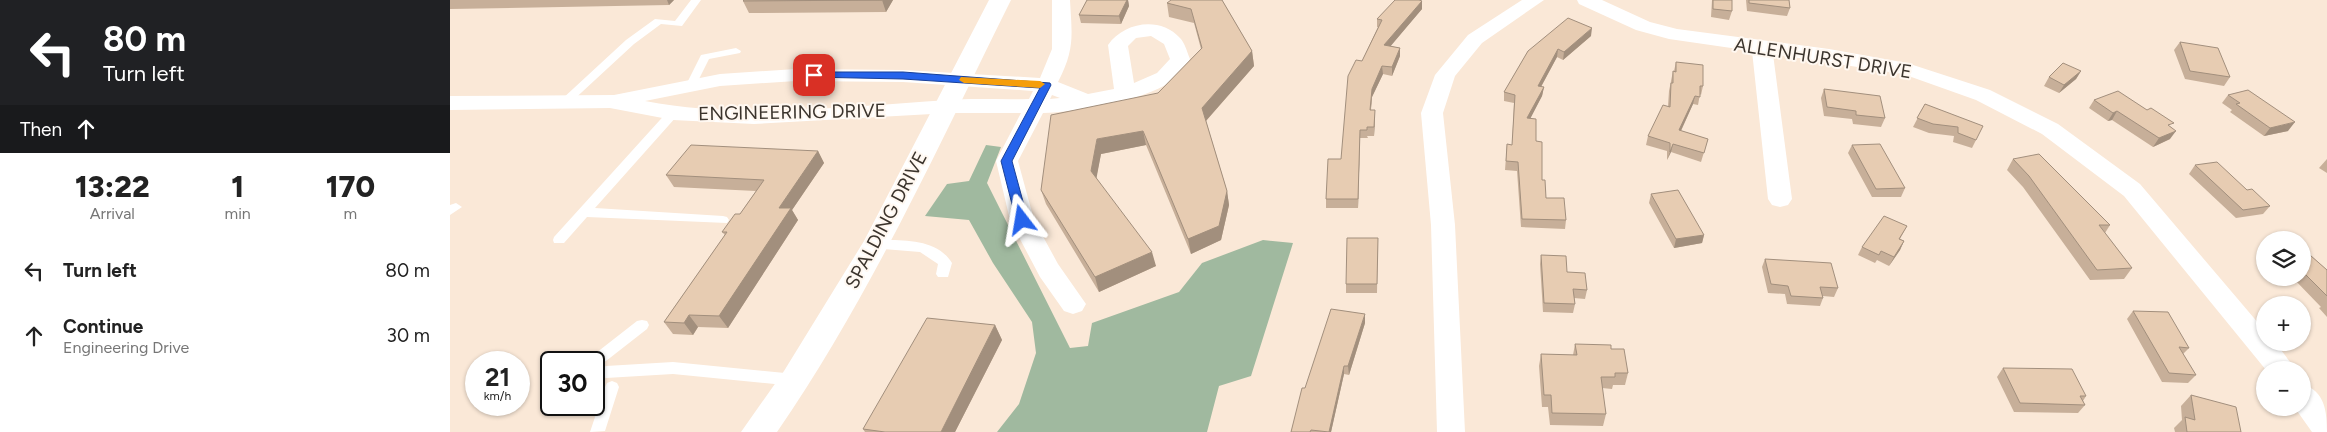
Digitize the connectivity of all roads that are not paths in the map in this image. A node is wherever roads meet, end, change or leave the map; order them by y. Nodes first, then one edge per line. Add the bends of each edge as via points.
1 (696, 0) edge
2 (1000, 0) edge
3 (1061, 0) edge
4 (1535, 0) edge
5 (1586, 0) edge
6 (1762, 47) junction
7 (736, 51) dead end
8 (959, 79) junction
9 (691, 85) junction
10 (1046, 85) junction
11 (1125, 92) dead end
12 (610, 101) junction
13 (565, 102) junction
14 (1087, 102) junction
15 (450, 103) edge
16 (945, 105) junction
17 (1037, 106) junction
18 (673, 113) junction
19 (1780, 199) dead end
20 (584, 212) junction
21 (723, 220) dead end
22 (559, 240) dead end
23 (876, 246) junction
24 (943, 274) dead end
25 (1072, 304) dead end
26 (642, 325) dead end
27 (605, 354) edge
28 (2274, 361) edge
29 (795, 380) junction
30 (2311, 408) edge
31 (2327, 431) edge
32 (597, 432) edge
33 (758, 432) edge
34 (1451, 432) edge

1 - 13 lane via 678,24 659,21 630,42
2 - 8 main road, SPALDING DRIVE
3 - 10 street via 1062,49
4 - 34 street via 1475,39 1445,75 1432,113 1443,225
5 - 6 street, ALLENHURST DRIVE via 1643,26 1676,35
6 - 19 street
6 - 28 street, ALLENHURST DRIVE via 1829,54 1907,69 1983,96 2050,130 2132,190
7 - 9 lane via 705,57
8 - 9 street, ENGINEERING DRIVE via 796,74
8 - 10 street, ENGINEERING DRIVE
8 - 16 main road, SPALDING DRIVE
9 - 12 street, ENGINEERING DRIVE
10 - 14 street, ENGINEERING DRIVE
10 - 17 street
11 - 14 street
12 - 13 street, ENGINEERING DRIVE
12 - 18 street, ENGINEERING DRIVE
13 - 15 street, ENGINEERING DRIVE
14 - 17 street
16 - 17 street
16 - 18 street, ENGINEERING DRIVE via 922,109 754,117
16 - 23 main road, SPALDING DRIVE
17 - 25 street via 1007,161 1022,220
18 - 20 lane
20 - 21 lane
20 - 22 lane
23 - 24 lane via 920,247 937,253 945,263
23 - 29 main road, SPALDING DRIVE
26 - 27 lane
29 - 32 lane via 673,368 609,380
29 - 33 main road, SPALDING DRIVE
30 - 31 street

